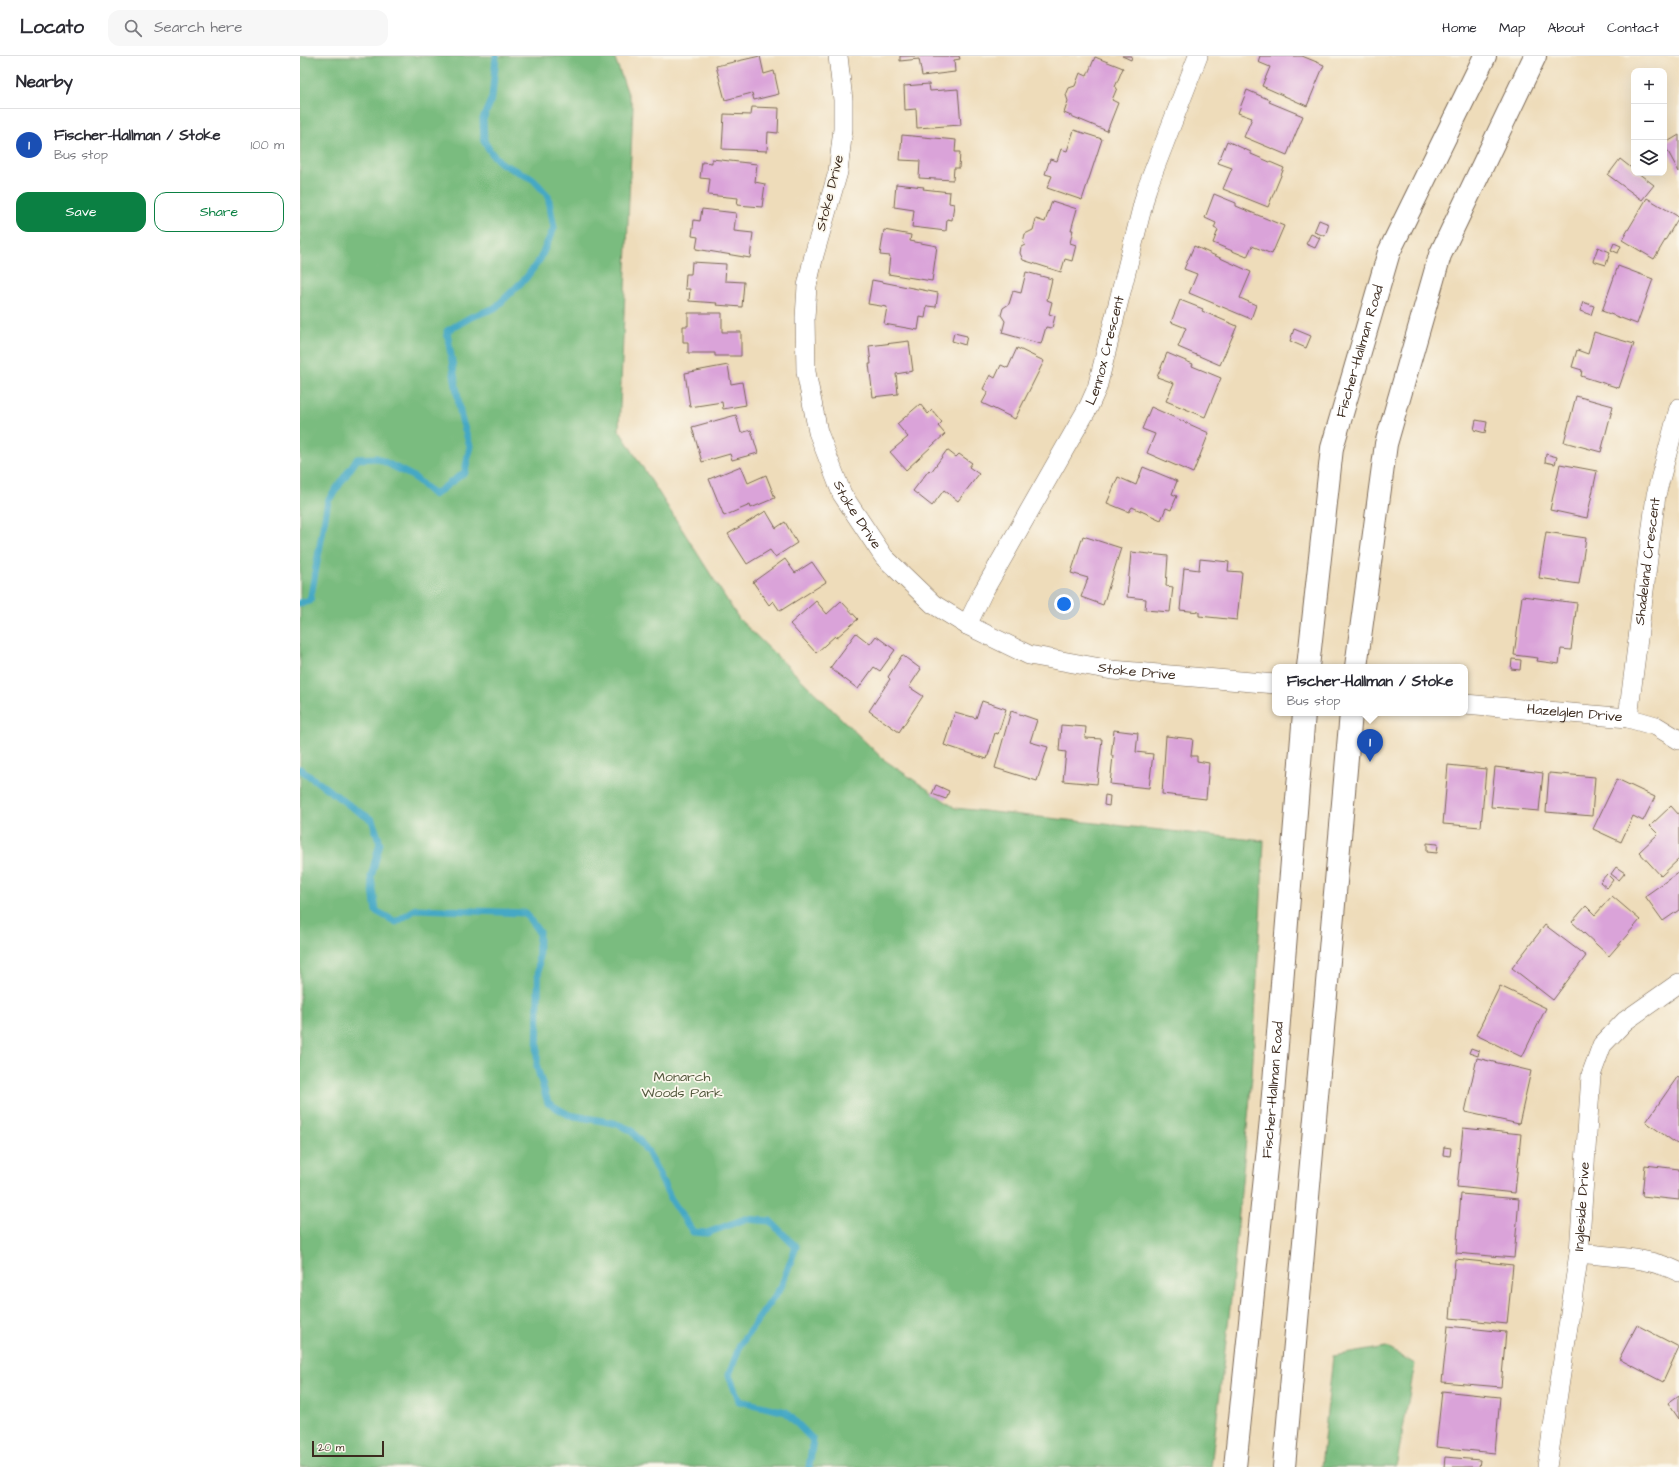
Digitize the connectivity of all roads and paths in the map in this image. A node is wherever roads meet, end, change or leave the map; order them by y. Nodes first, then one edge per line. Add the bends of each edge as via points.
1 (838, 56) edge
2 (1198, 56) edge
3 (1485, 56) edge
4 (1535, 56) edge
5 (1679, 408) edge
6 (967, 625) junction
7 (1308, 664) edge
8 (1356, 664) edge
9 (1272, 684) edge
10 (1468, 704) edge
11 (1304, 716) edge
12 (1351, 716) edge
13 (1628, 718) junction
14 (1679, 740) edge
15 (1679, 983) edge
16 (1579, 1253) junction
17 (1679, 1272) edge
18 (1235, 1467) edge
19 (1284, 1467) edge
20 (1547, 1467) edge

1 - 6 street, Stoke Drive via 844,129 838,172 807,286 805,318 806,372 818,432 842,494 884,557 933,604
2 - 6 street, Lennox Crescent via 1147,188 1097,388
3 - 7 main road, Fischer-Hallman Road via 1389,252 1382,275 1332,448
4 - 8 main road via 1438,262 1386,444
5 - 13 street, Shadeland Crescent via 1656,495
6 - 9 street, Stoke Drive via 1029,655 1112,670
10 - 13 street, Hazelglen Drive
11 - 18 main road, Fischer-Hallman Road via 1271,1119
12 - 19 main road
13 - 14 street, Hazelglen Drive via 1656,726
15 - 16 street, Ingleside Drive via 1625,1021 1602,1046 1591,1075
16 - 17 street via 1641,1260 1670,1267
16 - 20 street, Ingleside Drive

